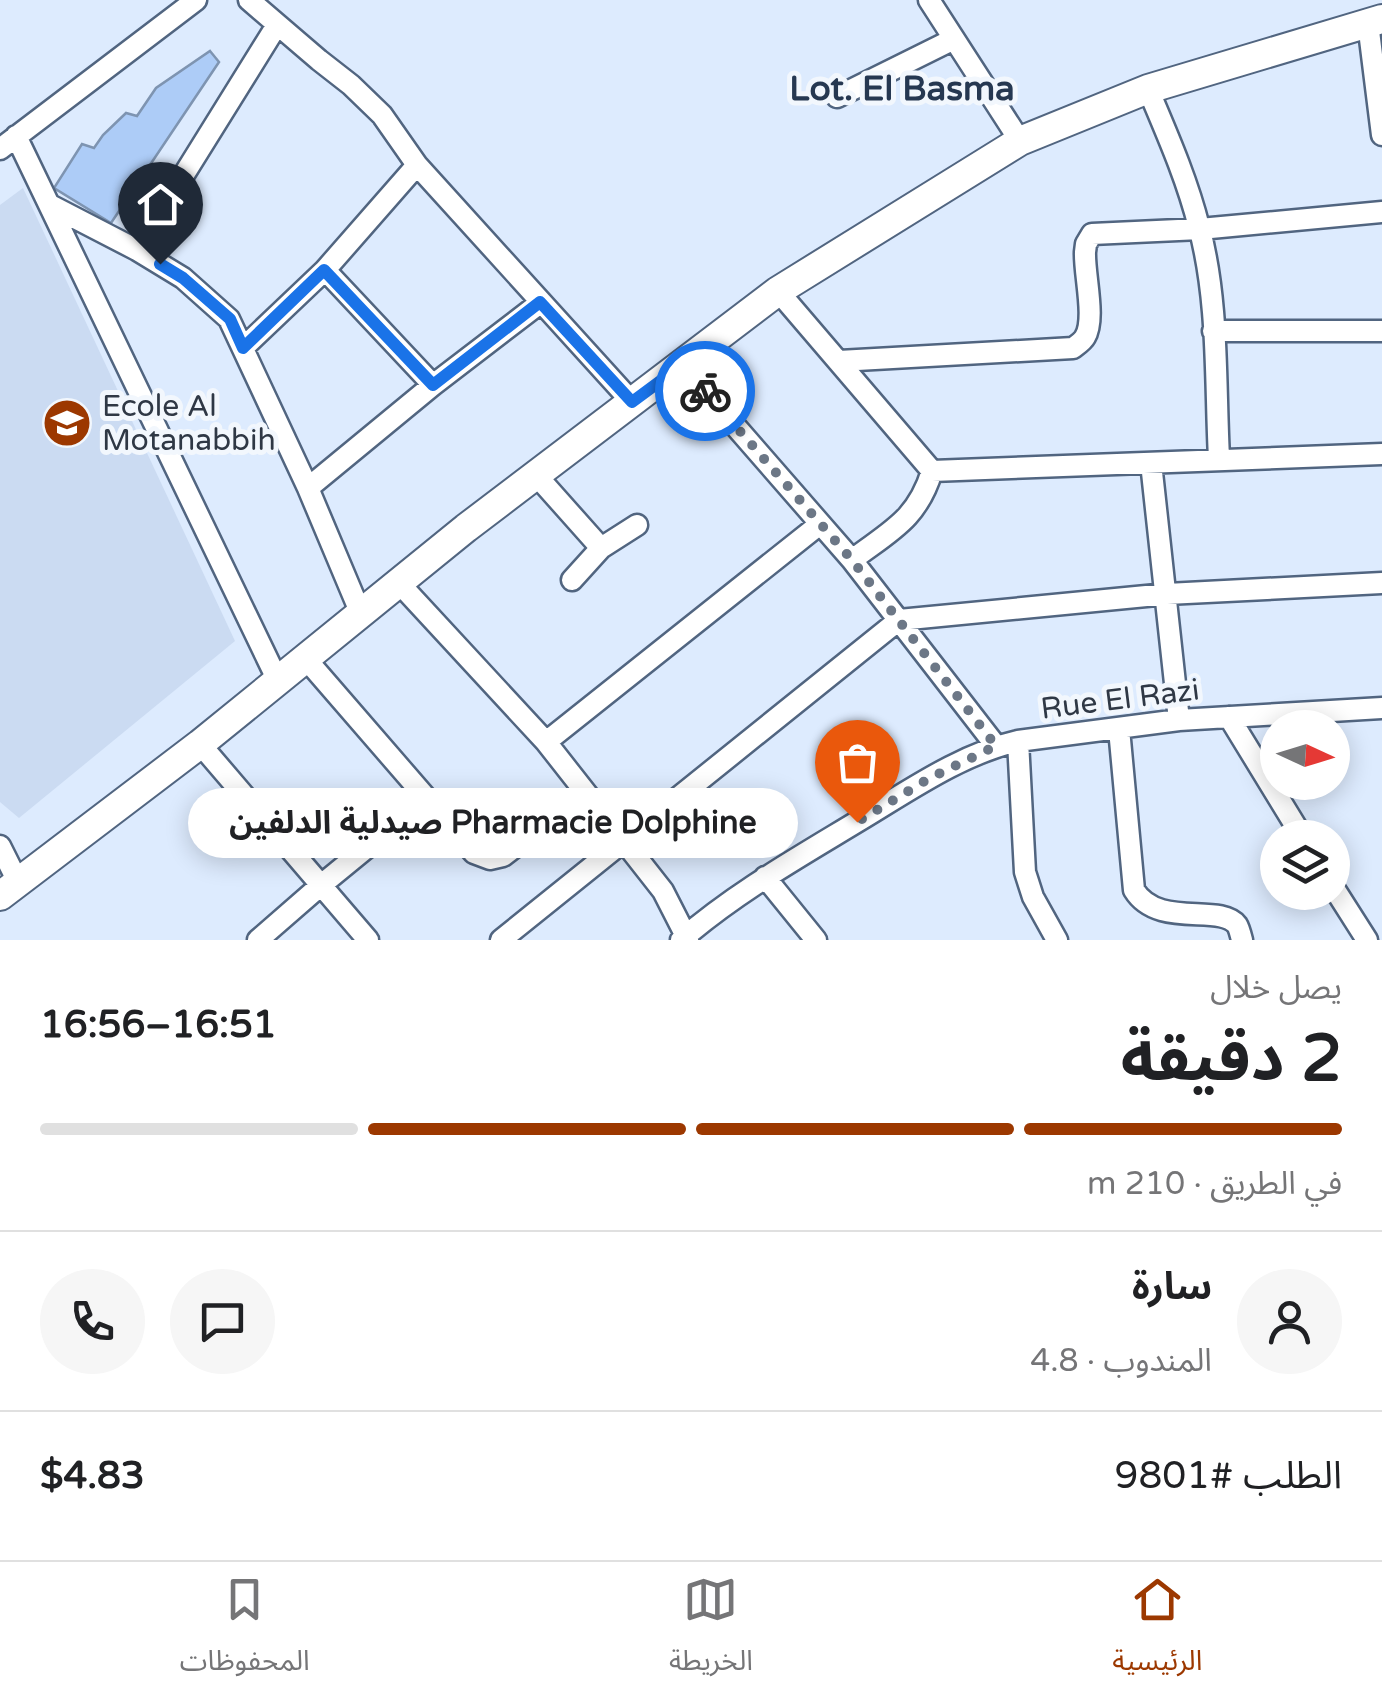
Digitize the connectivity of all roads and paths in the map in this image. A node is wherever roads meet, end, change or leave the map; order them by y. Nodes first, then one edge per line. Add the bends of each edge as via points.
1 (196, 0) edge
2 (249, 0) edge
3 (929, 0) edge
4 (1375, 21) edge
5 (277, 26) junction
6 (954, 39) junction
7 (1148, 89) junction
8 (837, 96) dead end
9 (1380, 99) edge
10 (1382, 134) edge
11 (1020, 141) junction
12 (8, 142) edge
13 (417, 165) junction
14 (50, 205) junction
15 (1382, 212) edge
16 (1200, 229) junction
17 (137, 250) junction
18 (324, 270) junction
19 (778, 290) junction
20 (540, 302) junction
21 (1213, 331) junction
22 (1382, 332) edge
23 (243, 348) junction
24 (839, 361) junction
25 (682, 365) junction
26 (433, 385) junction
27 (632, 402) junction
28 (1382, 454) edge
29 (1219, 458) junction
30 (1151, 463) junction
31 (932, 472) junction
32 (536, 475) junction
33 (308, 488) junction
34 (820, 524) junction
35 (637, 525) dead end
36 (601, 548) junction
37 (852, 560) junction
38 (572, 580) dead end
39 (1382, 583) edge
40 (399, 584) junction
41 (1167, 594) junction
42 (361, 614) junction
43 (899, 620) junction
44 (306, 659) junction
45 (278, 681) junction
46 (1382, 708) edge
47 (1229, 717) junction
48 (1179, 720) junction
49 (1119, 728) junction
50 (1018, 740) junction
51 (546, 742) junction
52 (200, 744) junction
53 (996, 746) junction
54 (585, 793) junction
55 (426, 800) junction
56 (1292, 820) edge
57 (624, 842) junction
58 (0, 846) edge
59 (765, 877) junction
60 (320, 886) junction
61 (9, 889) edge
62 (1348, 910) edge
63 (268, 937) edge
64 (684, 939) edge
65 (368, 940) edge
66 (502, 940) edge
67 (816, 940) edge
68 (1056, 940) edge
69 (1242, 940) edge
70 (1367, 940) edge

1 - 12 street
2 - 5 street
3 - 6 street
4 - 7 street
4 - 9 street
5 - 13 street via 382,115
5 - 17 street
6 - 8 street
6 - 11 street
7 - 11 street
7 - 16 street
9 - 10 street
11 - 19 street
12 - 14 street
13 - 18 street
13 - 20 street
14 - 17 street
14 - 45 street
15 - 16 street
16 - 21 street
16 - 24 street via 1088,238 1089,320 1084,340 1073,348
17 - 23 street via 230,319
18 - 23 street
18 - 26 street
19 - 24 street
19 - 25 street
20 - 26 street
20 - 27 street
21 - 22 street
21 - 29 street
23 - 33 street
24 - 31 street
25 - 27 street
25 - 34 street
26 - 33 street
27 - 32 street
28 - 29 street
29 - 30 street
30 - 31 street
30 - 41 street
31 - 37 street via 908,518
32 - 36 street
32 - 40 street
33 - 42 street
34 - 37 street
34 - 51 street
35 - 36 street
36 - 38 street
37 - 43 street
39 - 41 street
40 - 42 street
40 - 51 street
41 - 43 street
41 - 48 street
42 - 44 street
43 - 53 street
43 - 57 street
44 - 45 street
44 - 55 street
45 - 52 street
46 - 47 street, Rue El Razi
47 - 48 street, Rue El Razi
47 - 56 street
48 - 49 street, Rue El Razi
49 - 50 street, Rue El Razi
49 - 69 street via 1134,890 1161,911 1230,919
50 - 53 street, Rue El Razi
50 - 68 street via 1025,872
51 - 54 street
52 - 60 street
52 - 61 street
53 - 59 street, Rue El Razi
54 - 55 street via 504,856 490,859 474,854
54 - 57 street
55 - 60 street
57 - 64 street via 663,891
57 - 66 street
58 - 61 street
59 - 64 street, Rue El Razi
59 - 67 street
60 - 63 street
60 - 65 street
62 - 70 street

